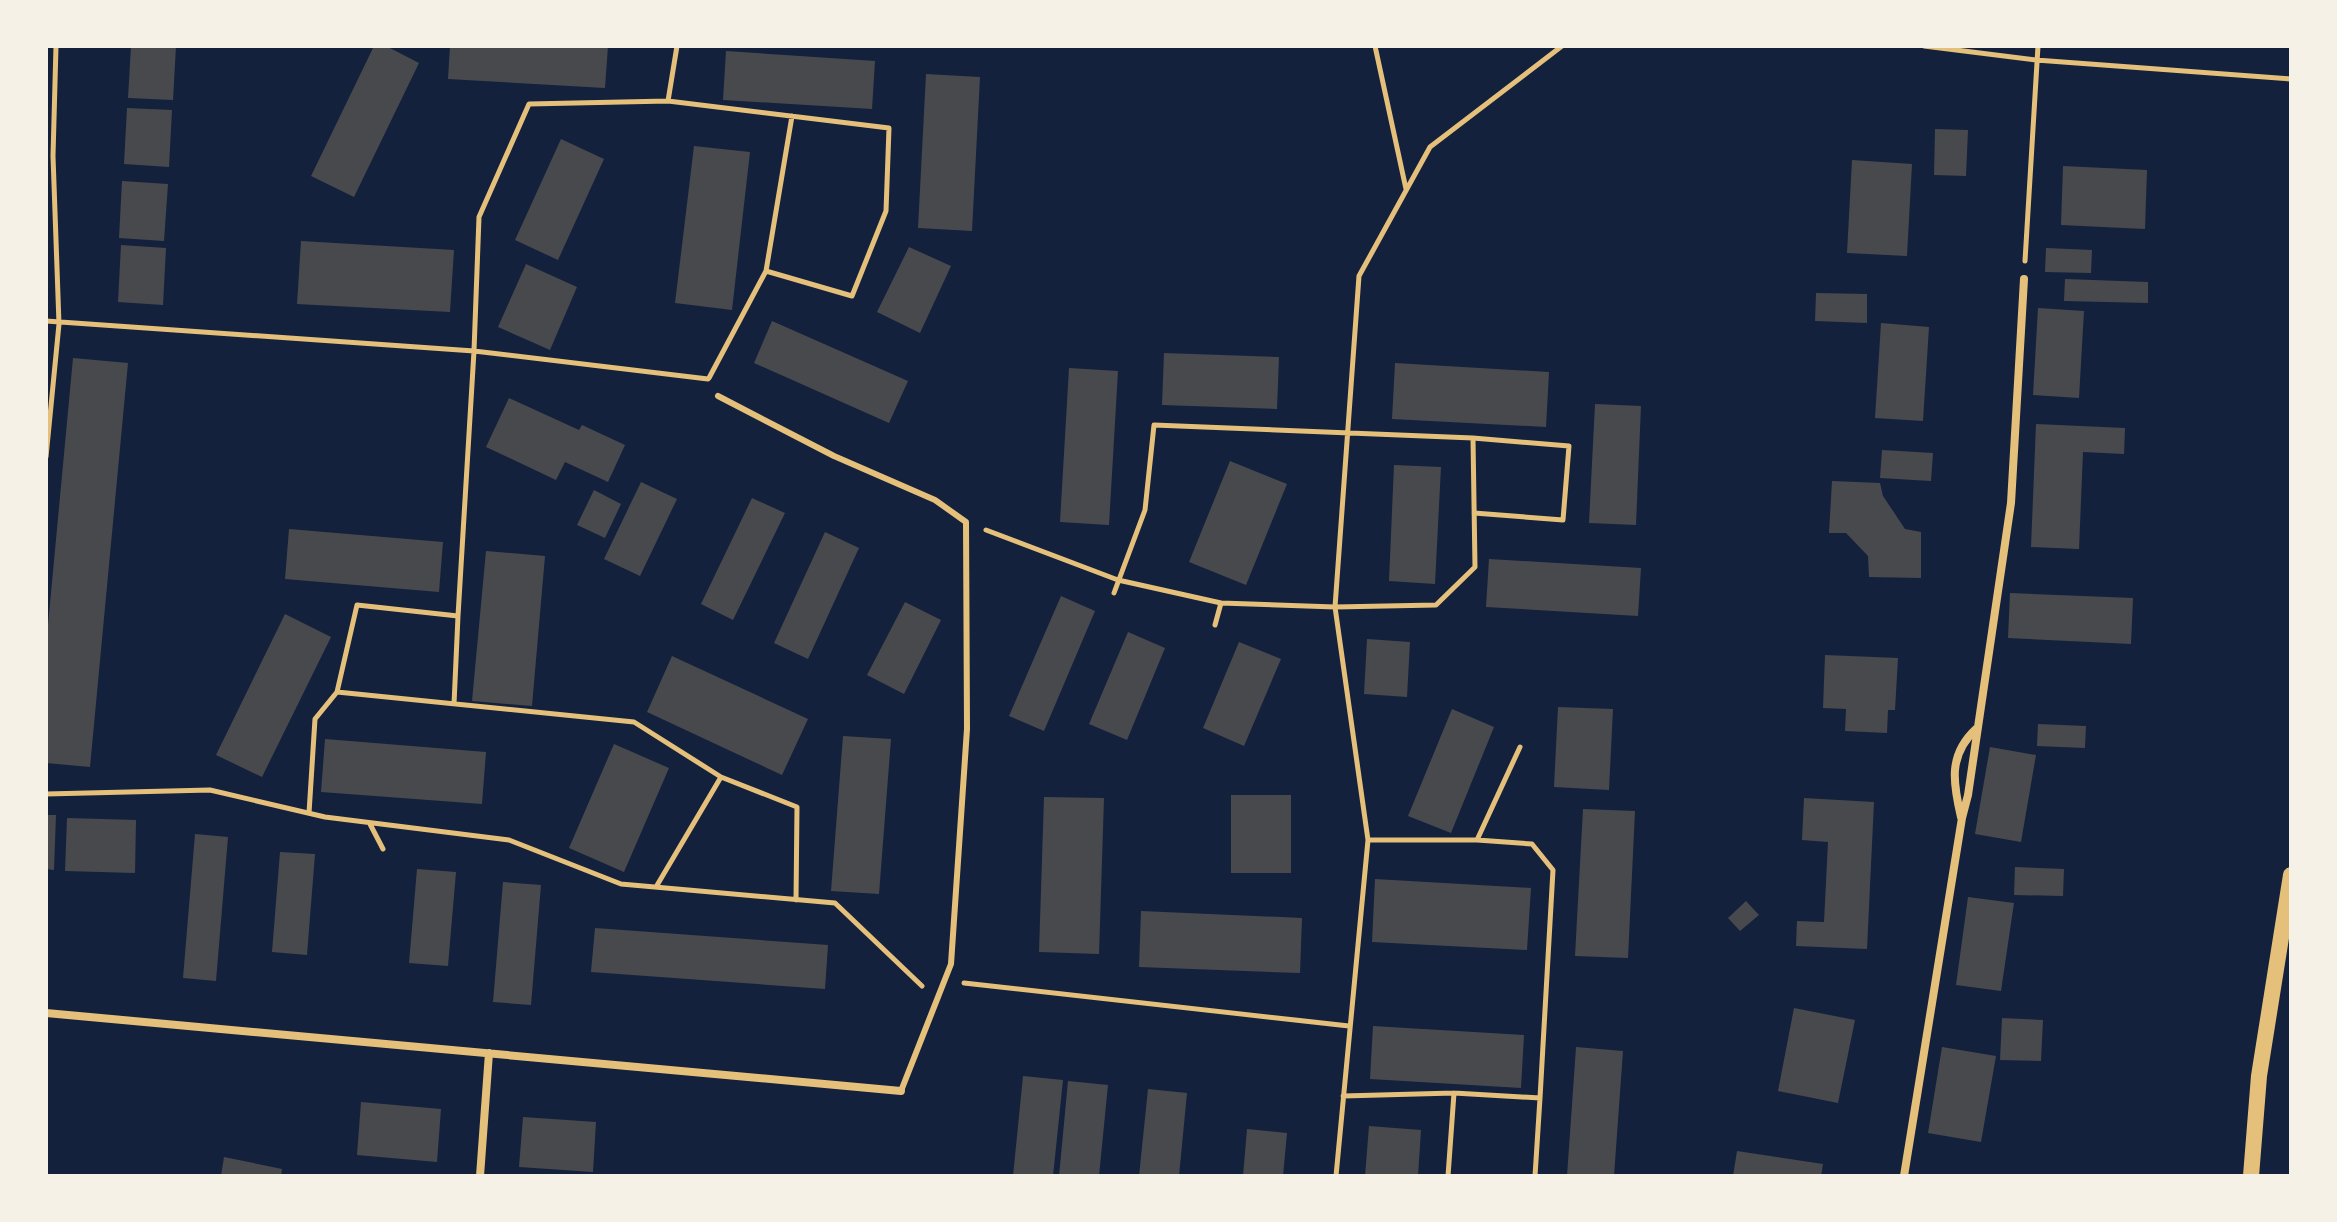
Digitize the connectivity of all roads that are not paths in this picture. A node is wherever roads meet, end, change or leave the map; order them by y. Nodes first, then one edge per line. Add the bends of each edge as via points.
1 (2024, 279) road end
2 (718, 396) dead end
3 (1976, 729) junction
4 (1962, 818) junction
5 (2291, 875) edge
6 (46, 1013) edge
7 (489, 1053) junction
8 (901, 1091) joint
9 (480, 1176) edge
10 (1904, 1176) edge
11 (2251, 1176) edge

1 - 3 street via 2011,503
2 - 8 lane via 935,500 966,522 967,729 951,964
3 - 4 street
3 - 4 street via 1963,741 1957,757 1955,791
4 - 10 street
5 - 11 main road via 2259,1076
6 - 7 street
7 - 8 street
7 - 9 street

